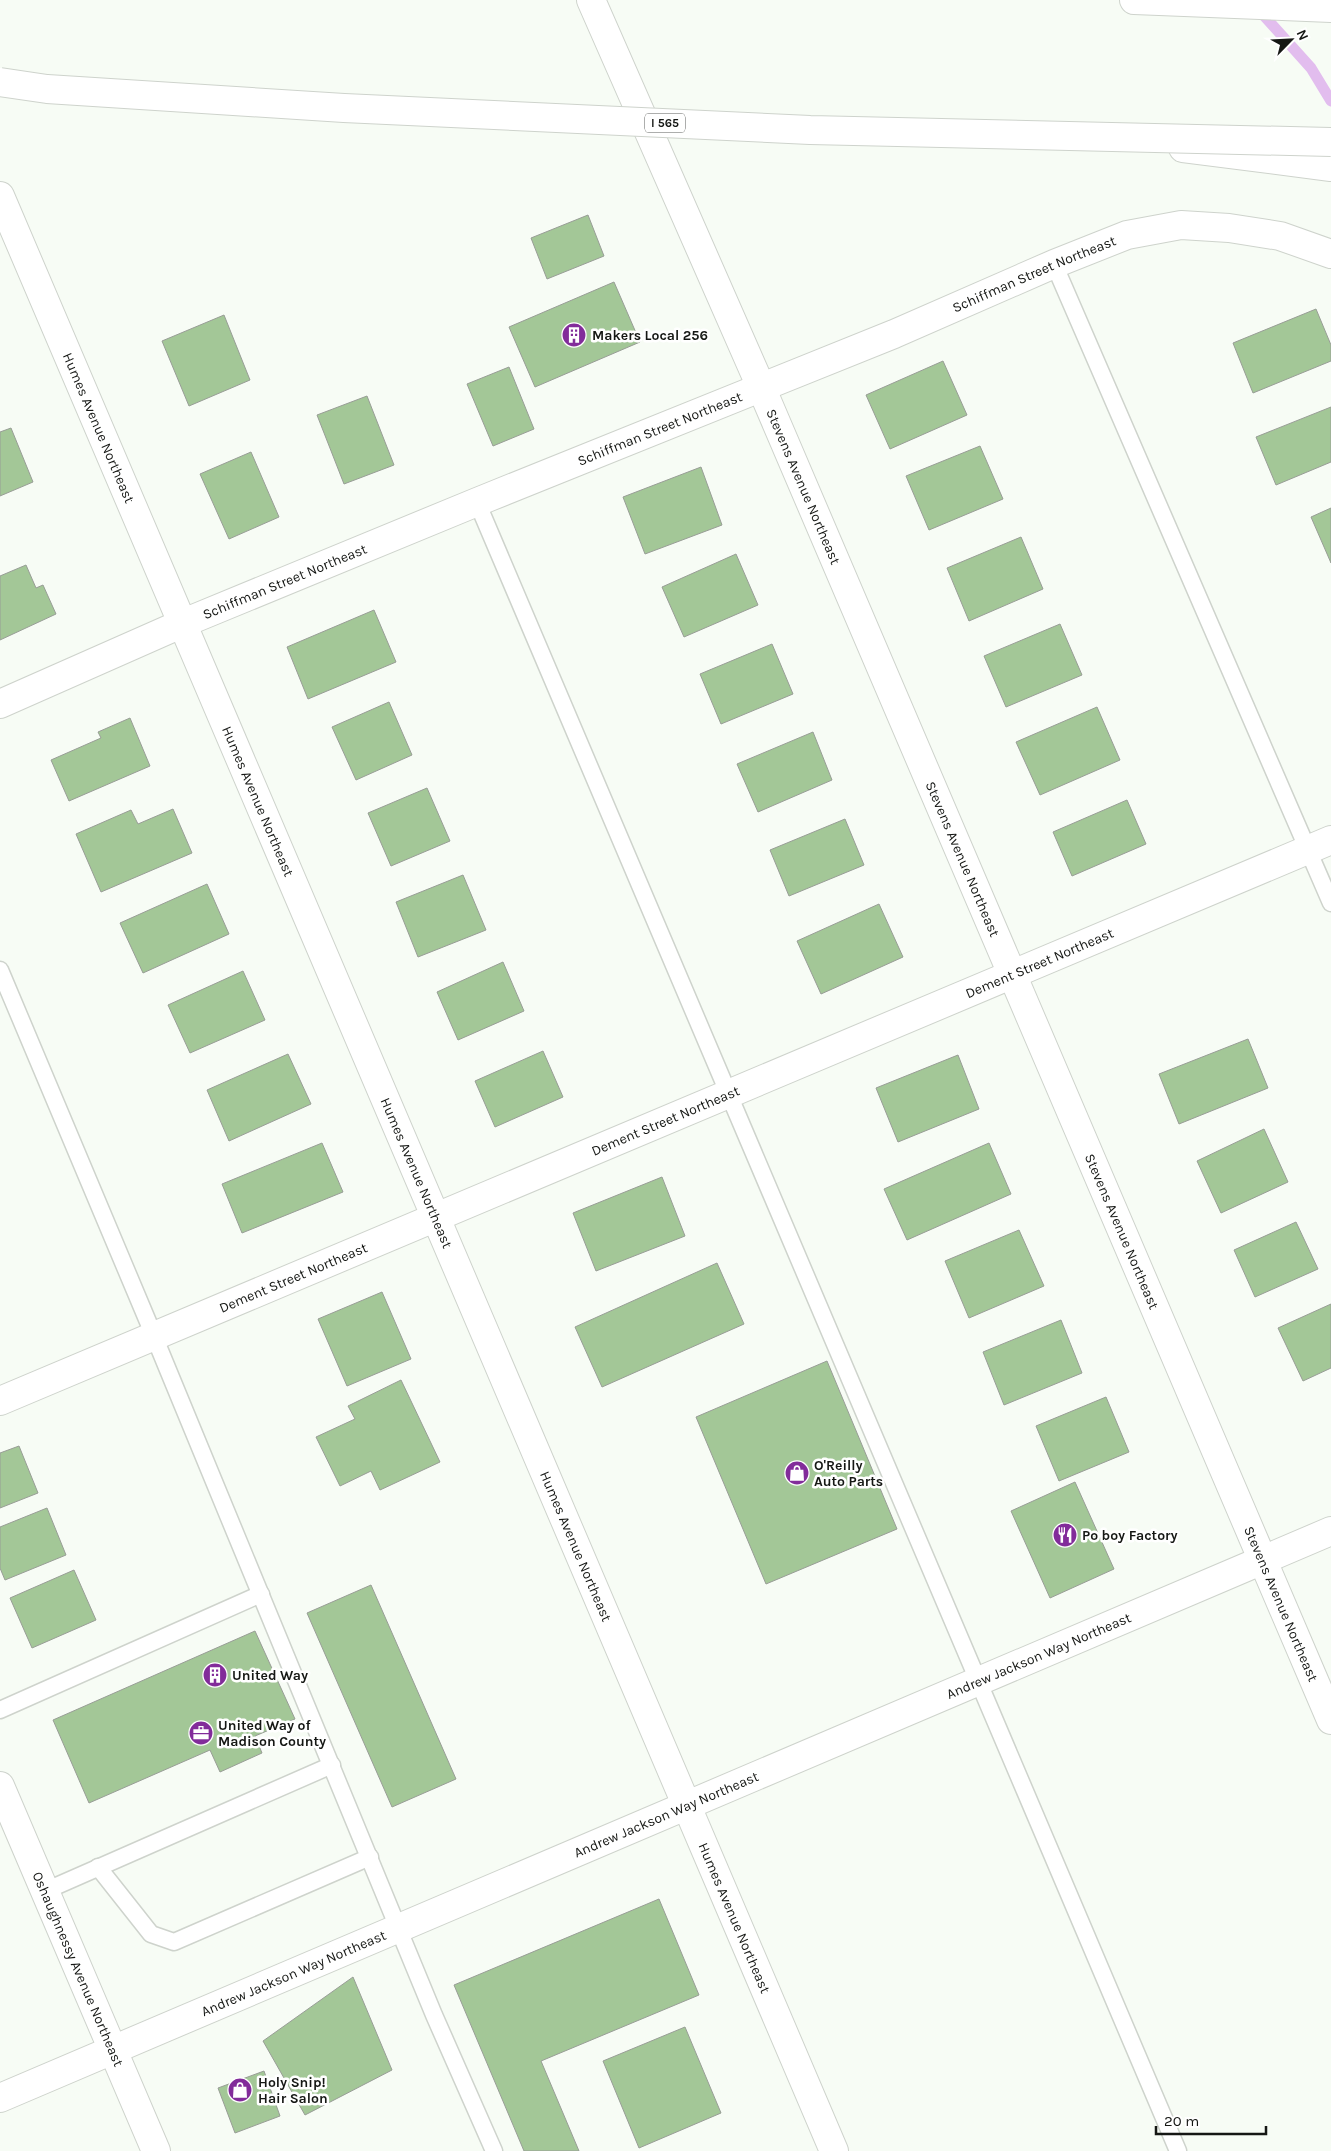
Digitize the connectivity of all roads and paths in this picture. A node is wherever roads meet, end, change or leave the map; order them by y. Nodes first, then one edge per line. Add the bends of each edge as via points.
1 (592, 0) edge
2 (1134, 0) edge
3 (1331, 2) edge
4 (1279, 5) junction
5 (1331, 8) edge
6 (0, 82) edge
7 (1092, 137) junction
8 (1331, 142) edge
9 (1331, 167) edge
10 (0, 196) edge
11 (1331, 254) edge
12 (1054, 264) junction
13 (761, 387) junction
14 (477, 502) junction
15 (181, 624) junction
16 (0, 704) edge
17 (1320, 845) edge
18 (1331, 903) edge
19 (0, 970) edge
20 (1013, 974) junction
21 (728, 1094) junction
22 (435, 1218) junction
23 (154, 1336) junction
24 (0, 1401) edge
25 (1331, 1531) edge
26 (1263, 1560) junction
27 (261, 1594) junction
28 (977, 1681) junction
29 (0, 1710) edge
30 (1331, 1720) edge
31 (332, 1765) junction
32 (0, 1786) edge
33 (686, 1805) junction
34 (370, 1857) junction
35 (98, 1868) junction
36 (45, 1891) junction
37 (399, 1928) junction
38 (113, 2049) junction
39 (0, 2098) edge
40 (156, 2151) edge
41 (494, 2151) edge
42 (834, 2151) edge
43 (1178, 2151) edge

1 - 13 main road, Stevens Avenue Northeast
2 - 4 main road
3 - 4 main road
4 - 5 main road
6 - 7 main road, I 565, bridge via 344,108 800,130
7 - 8 main road, I 565, bridge
7 - 9 main road, bridge
10 - 15 main road, Humes Avenue Northeast
11 - 12 main road, Schiffman Street Northeast via 1280,236 1181,225 1127,235
12 - 13 main road, Schiffman Street Northeast via 894,334
12 - 17 lane
13 - 14 main road, Schiffman Street Northeast
13 - 20 main road, Stevens Avenue Northeast
14 - 15 main road, Schiffman Street Northeast
14 - 21 lane
15 - 16 main road, Schiffman Street Northeast
15 - 22 main road, Humes Avenue Northeast
17 - 18 lane
17 - 20 main road, Dement Street Northeast
19 - 23 lane
20 - 21 main road, Dement Street Northeast
20 - 26 main road, Stevens Avenue Northeast
21 - 22 main road, Dement Street Northeast
21 - 28 lane
22 - 23 main road, Dement Street Northeast
22 - 33 main road, Humes Avenue Northeast
23 - 24 main road, Dement Street Northeast
23 - 27 lane
25 - 26 main road, Andrew Jackson Way Northeast
26 - 28 main road, Andrew Jackson Way Northeast
26 - 30 main road, Stevens Avenue Northeast
27 - 29 lane
27 - 31 lane
28 - 33 main road, Andrew Jackson Way Northeast
28 - 43 lane
31 - 34 lane
31 - 35 lane
32 - 36 main road, Oshaughnessy Avenue Northeast
33 - 37 main road, Andrew Jackson Way Northeast
33 - 42 main road, Humes Avenue Northeast
34 - 35 lane via 174,1942 151,1934
34 - 37 lane
35 - 36 lane
36 - 38 main road, Oshaughnessy Avenue Northeast
37 - 38 main road, Andrew Jackson Way Northeast
37 - 41 lane
38 - 39 main road, Andrew Jackson Way Northeast
38 - 40 main road, Oshaughnessy Avenue Northeast

